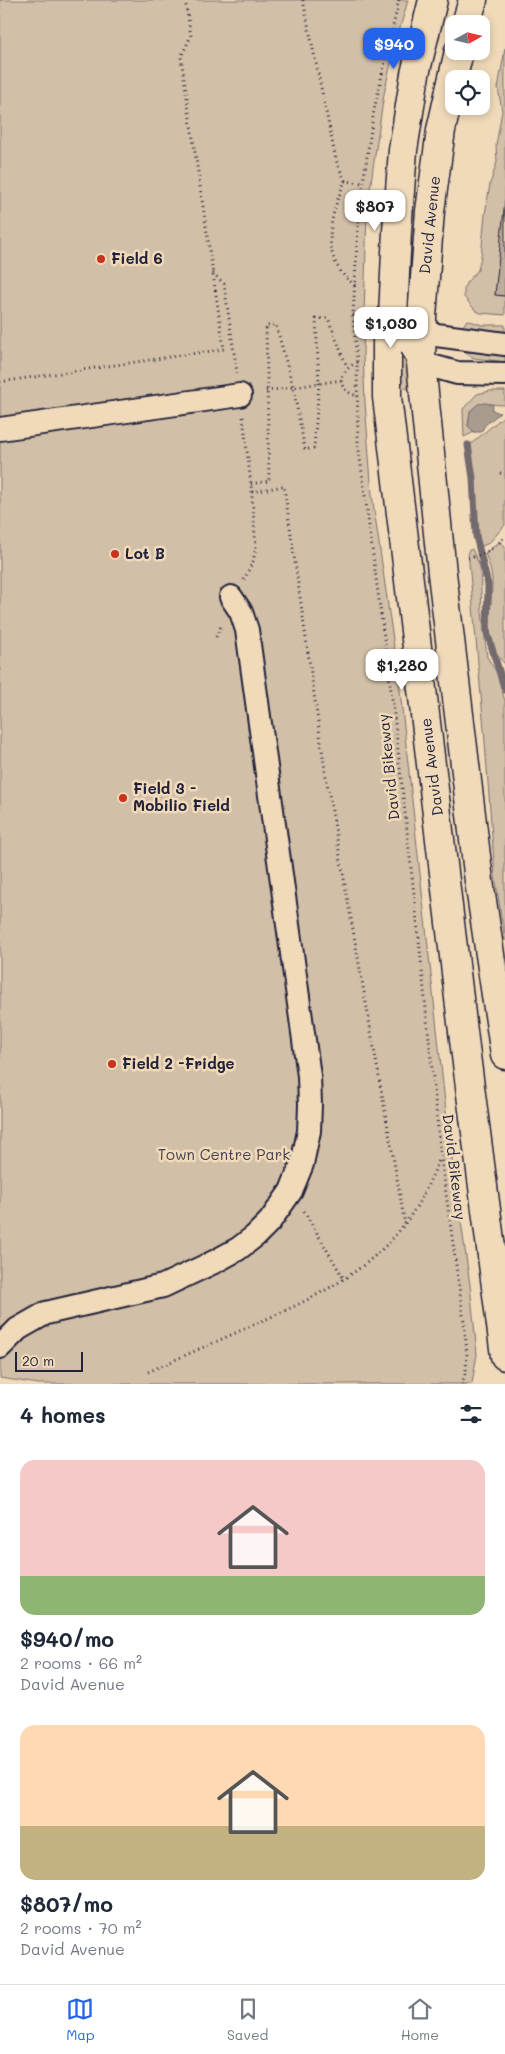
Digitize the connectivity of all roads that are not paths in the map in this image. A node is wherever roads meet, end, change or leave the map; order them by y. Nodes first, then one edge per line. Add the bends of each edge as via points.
1 (433, 0) edge
2 (473, 0) edge
3 (469, 15) edge
4 (457, 60) edge
5 (393, 316) junction
6 (421, 333) junction
7 (505, 344) edge
8 (421, 363) junction
9 (505, 374) edge
10 (240, 395) road end
11 (0, 429) edge
12 (232, 599) road end
13 (505, 1055) edge
14 (0, 1347) edge
15 (505, 1356) edge

1 - 5 main road, David Avenue via 415,74 403,150
2 - 3 main road
4 - 6 main road, David Avenue via 440,139 430,211
5 - 8 street
5 - 15 main road, David Avenue via 387,332 387,397
6 - 7 street
6 - 8 main road, David Avenue
8 - 9 street via 457,372
8 - 13 main road, David Avenue via 479,881
10 - 11 street
12 - 14 street via 247,630 309,1076 309,1131 302,1164 291,1191 270,1220 238,1249 164,1286 46,1313 18,1329

